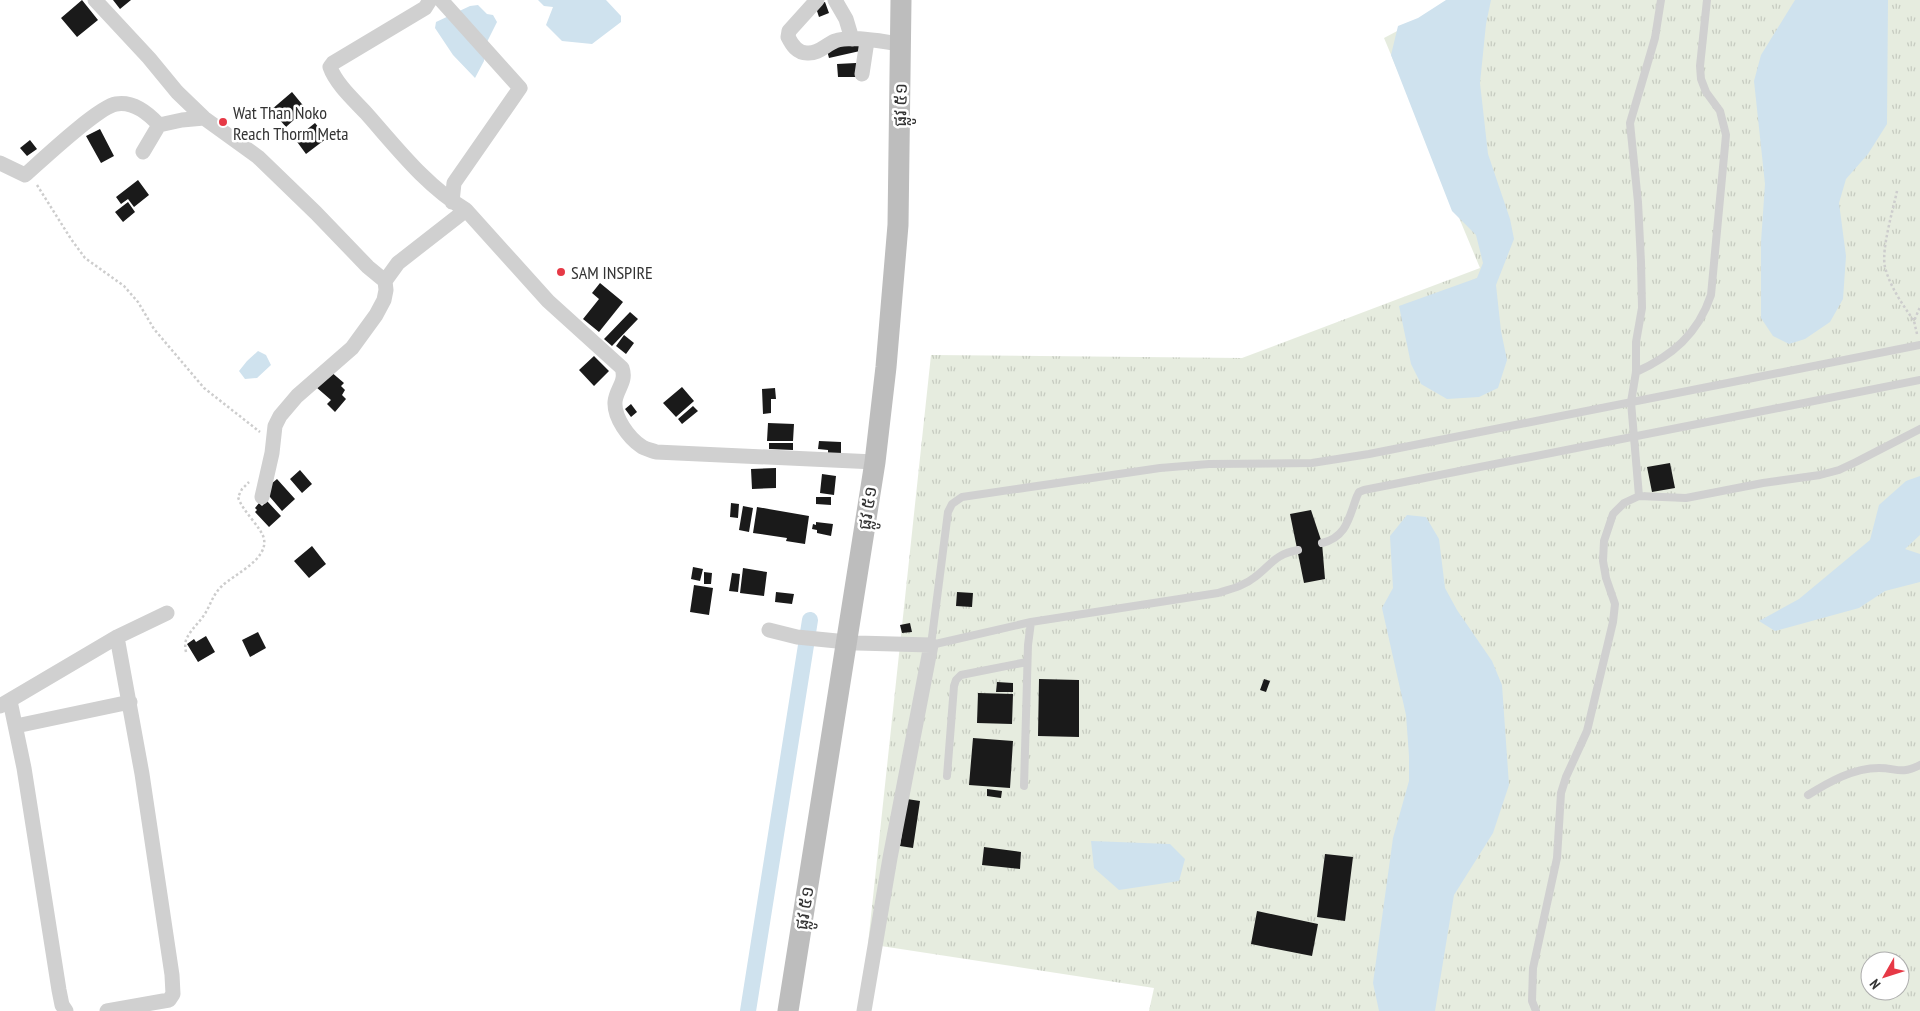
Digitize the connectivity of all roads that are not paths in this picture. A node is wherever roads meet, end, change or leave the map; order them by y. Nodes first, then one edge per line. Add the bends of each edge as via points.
1 (95, 0) edge
2 (430, 0) edge
3 (441, 0) edge
4 (818, 0) edge
5 (835, 0) edge
6 (901, 0) edge
7 (1661, 0) edge
8 (1707, 0) edge
9 (860, 40) junction
10 (901, 44) junction
11 (862, 74) dead end
12 (204, 118) junction
13 (159, 125) junction
14 (143, 152) dead end
15 (0, 163) edge
16 (452, 202) junction
17 (466, 210) junction
18 (385, 281) junction
19 (1919, 345) edge
20 (1636, 372) junction
21 (1920, 380) edge
22 (1631, 402) junction
23 (1920, 429) edge
24 (1635, 436) junction
25 (875, 462) junction
26 (1640, 496) junction
27 (262, 497) dead end
28 (1322, 543) dead end
29 (1298, 550) dead end
30 (167, 613) dead end
31 (1031, 622) junction
32 (769, 630) dead end
33 (117, 637) junction
34 (852, 642) junction
35 (931, 645) junction
36 (1027, 662) junction
37 (130, 702) junction
38 (5, 703) edge
39 (16, 726) junction
40 (1920, 765) edge
41 (947, 776) dead end
42 (1024, 786) dead end
43 (1808, 795) dead end
44 (66, 1011) edge
45 (107, 1011) edge
46 (788, 1011) edge
47 (864, 1011) edge
48 (1536, 1011) edge

1 - 12 street
2 - 16 street via 425,8 333,62 330,67 349,94 406,158
3 - 16 street via 520,88 454,183
4 - 9 street via 789,31 788,37 794,48 810,53 835,41
5 - 9 street
6 - 10 main road, ផ្លូវ ៥១
7 - 20 lane via 1655,38 1630,124 1641,262 1642,308 1636,342
8 - 20 lane via 1701,79 1720,111 1726,135 1711,295 1705,313 1684,341 1673,352
9 - 10 street
9 - 11 street
10 - 25 main road, ផ្លូវ ៥១ via 898,225
12 - 13 street
12 - 18 street via 258,157
13 - 14 street
13 - 15 street via 142,110 124,104 112,105 98,113 25,175
16 - 17 street
17 - 18 street via 394,267
17 - 25 street via 548,300 622,368 624,378 615,404 617,412 625,429 643,448 656,452
18 - 27 street via 384,300 352,348 288,406 275,426
19 - 22 lane
20 - 22 lane
21 - 24 lane
22 - 24 lane
22 - 35 lane via 1312,463 1160,468 962,497 952,504 948,512
23 - 26 lane via 1839,470 1820,475 1686,498
24 - 26 lane
24 - 28 lane via 1364,490 1359,492 1343,532
25 - 34 main road, ផ្លូវ ៥១
26 - 48 lane via 1624,503 1613,514 1604,541 1603,561 1615,604 1613,622 1587,731 1562,793 1557,858 1533,968 1532,1001
29 - 31 lane via 1275,558 1255,578 1241,586 1218,593
30 - 33 street
31 - 35 lane
31 - 36 lane
32 - 34 street via 797,637
33 - 37 street
33 - 38 street
34 - 35 street
34 - 46 main road, ផ្លូវ ៥១
35 - 47 street
36 - 41 lane via 961,676 956,680
36 - 42 lane
37 - 39 street
37 - 45 street via 173,994 169,1000
38 - 39 street
39 - 44 street via 59,990
40 - 43 lane via 1906,771 1868,769 1835,778

